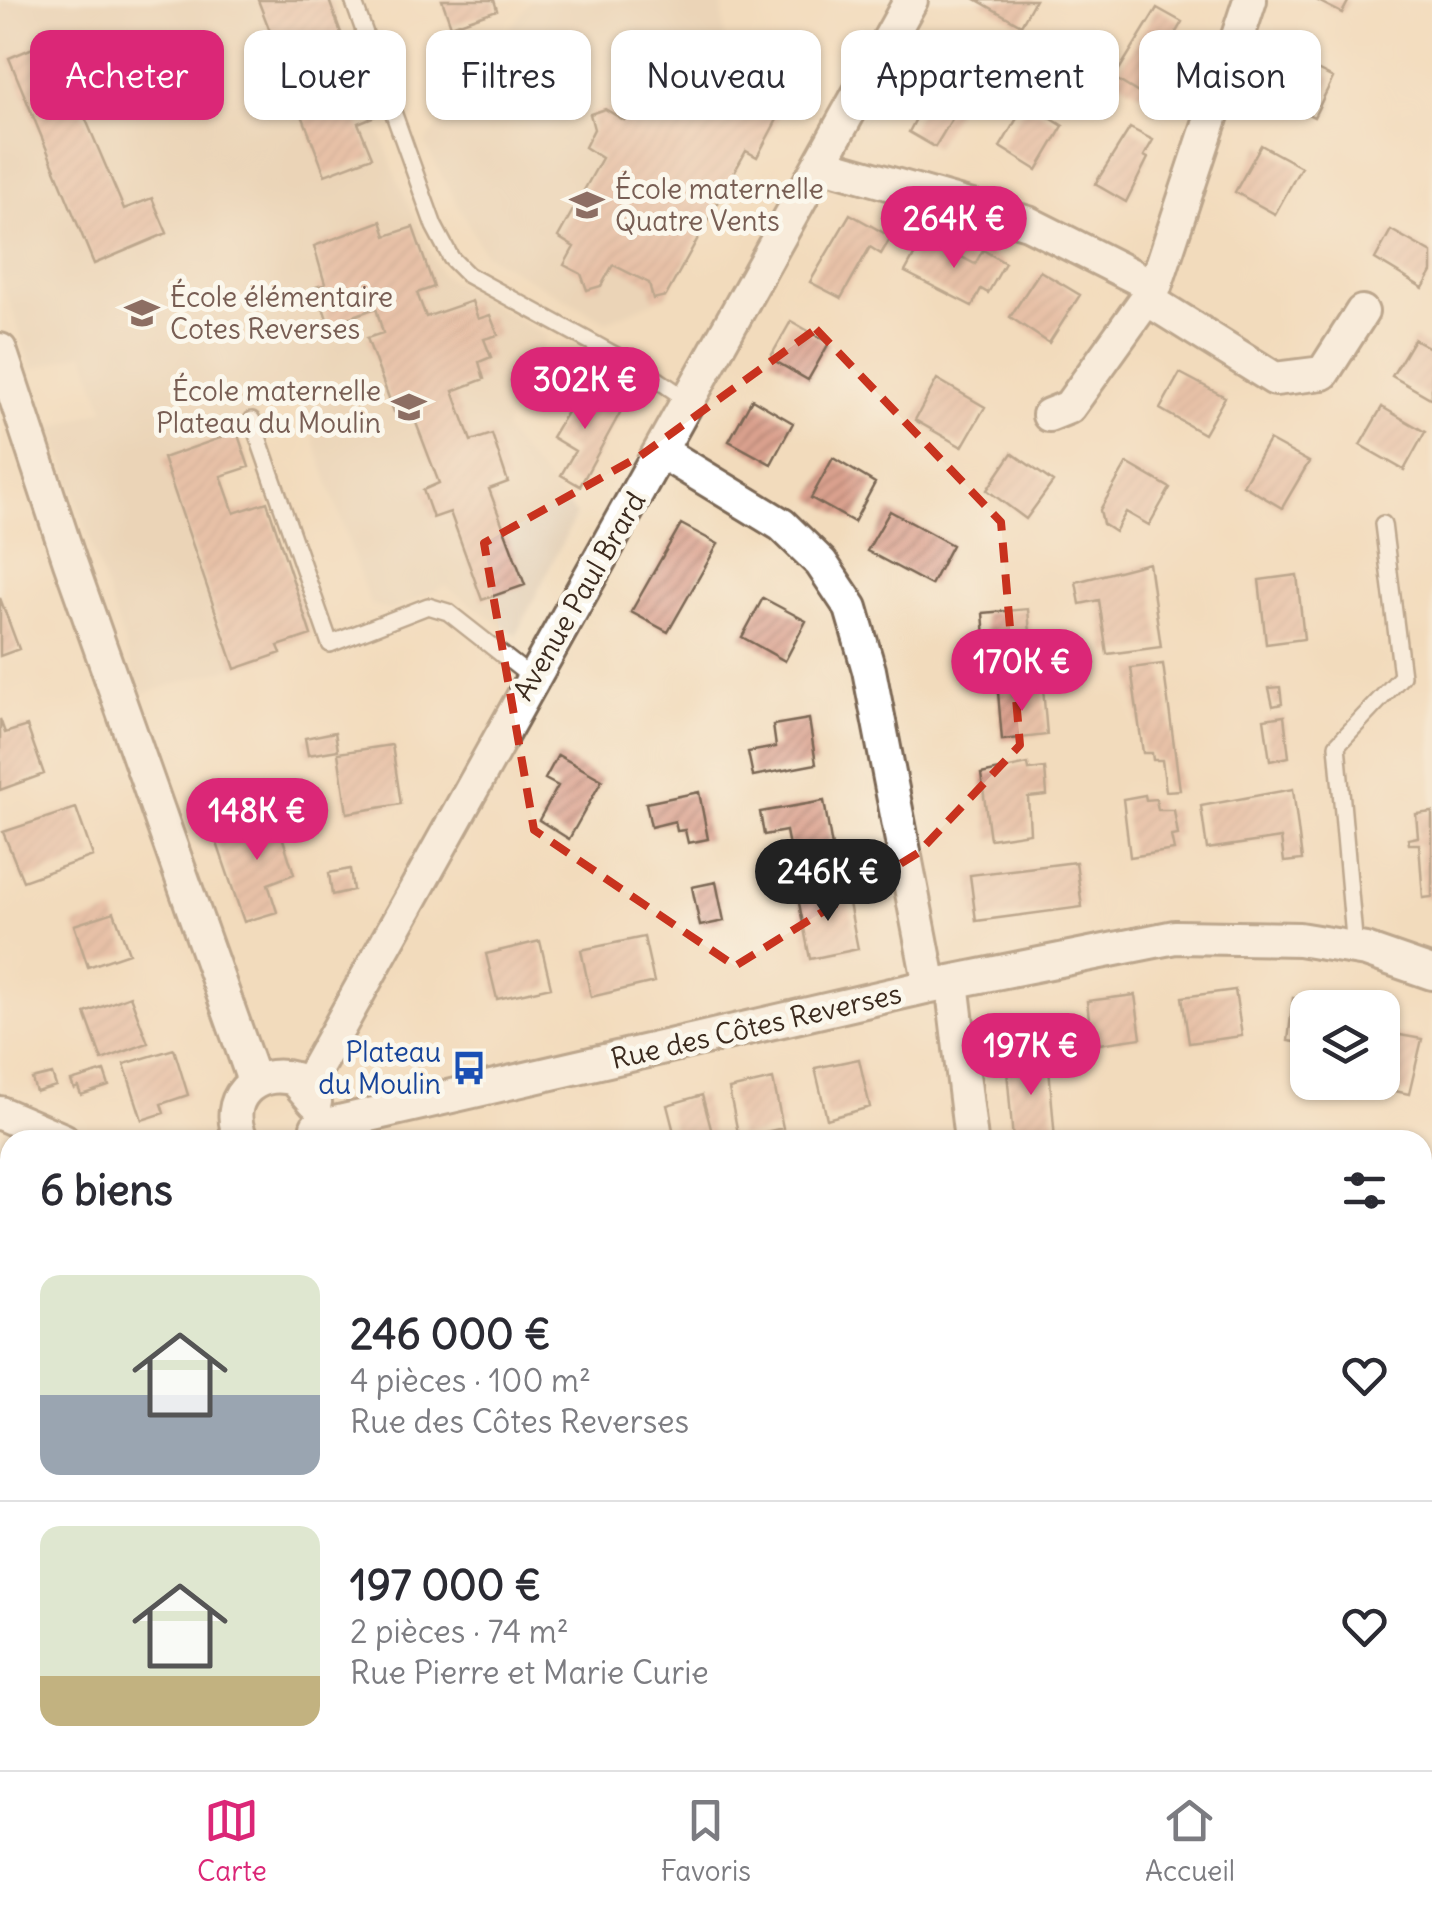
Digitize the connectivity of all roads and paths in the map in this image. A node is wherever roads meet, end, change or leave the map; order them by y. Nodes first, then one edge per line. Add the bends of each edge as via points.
1 (353, 0) edge
2 (911, 0) edge
3 (1250, 0) edge
4 (821, 164) junction
5 (1151, 293) junction
6 (1362, 312) dead end
7 (0, 350) edge
8 (689, 401) junction
9 (1049, 415) dead end
10 (252, 420) dead end
11 (662, 452) junction
12 (1383, 524) dead end
13 (532, 678) junction
14 (1354, 949) junction
15 (1432, 972) edge
16 (941, 984) junction
17 (254, 1081) junction
18 (306, 1087) junction
19 (0, 1113) edge
20 (40, 1130) edge
21 (234, 1130) edge
22 (315, 1130) edge
23 (327, 1130) edge
24 (969, 1130) edge

1 - 8 lane via 451,258 468,275
2 - 4 street, Avenue Paul Brard
3 - 5 street
4 - 5 street via 1028,223
4 - 8 street, Avenue Paul Brard
5 - 6 street via 1276,379 1323,373
5 - 9 street via 1070,407
7 - 17 street
8 - 11 street, Avenue Paul Brard
10 - 13 lane via 330,644 428,606 448,612
11 - 13 street, Avenue Paul Brard
11 - 16 street via 782,525 821,563 850,608
12 - 14 lane via 1402,676 1337,744
13 - 18 street, Avenue Paul Brard
14 - 15 street, Rue des Côtes Reverses
14 - 16 street, Rue des Côtes Reverses via 1299,939 1175,937
16 - 23 street, Rue des Côtes Reverses
16 - 24 street
17 - 18 street via 281,1075
17 - 21 street via 236,1103
18 - 22 street via 318,1112
19 - 20 street

